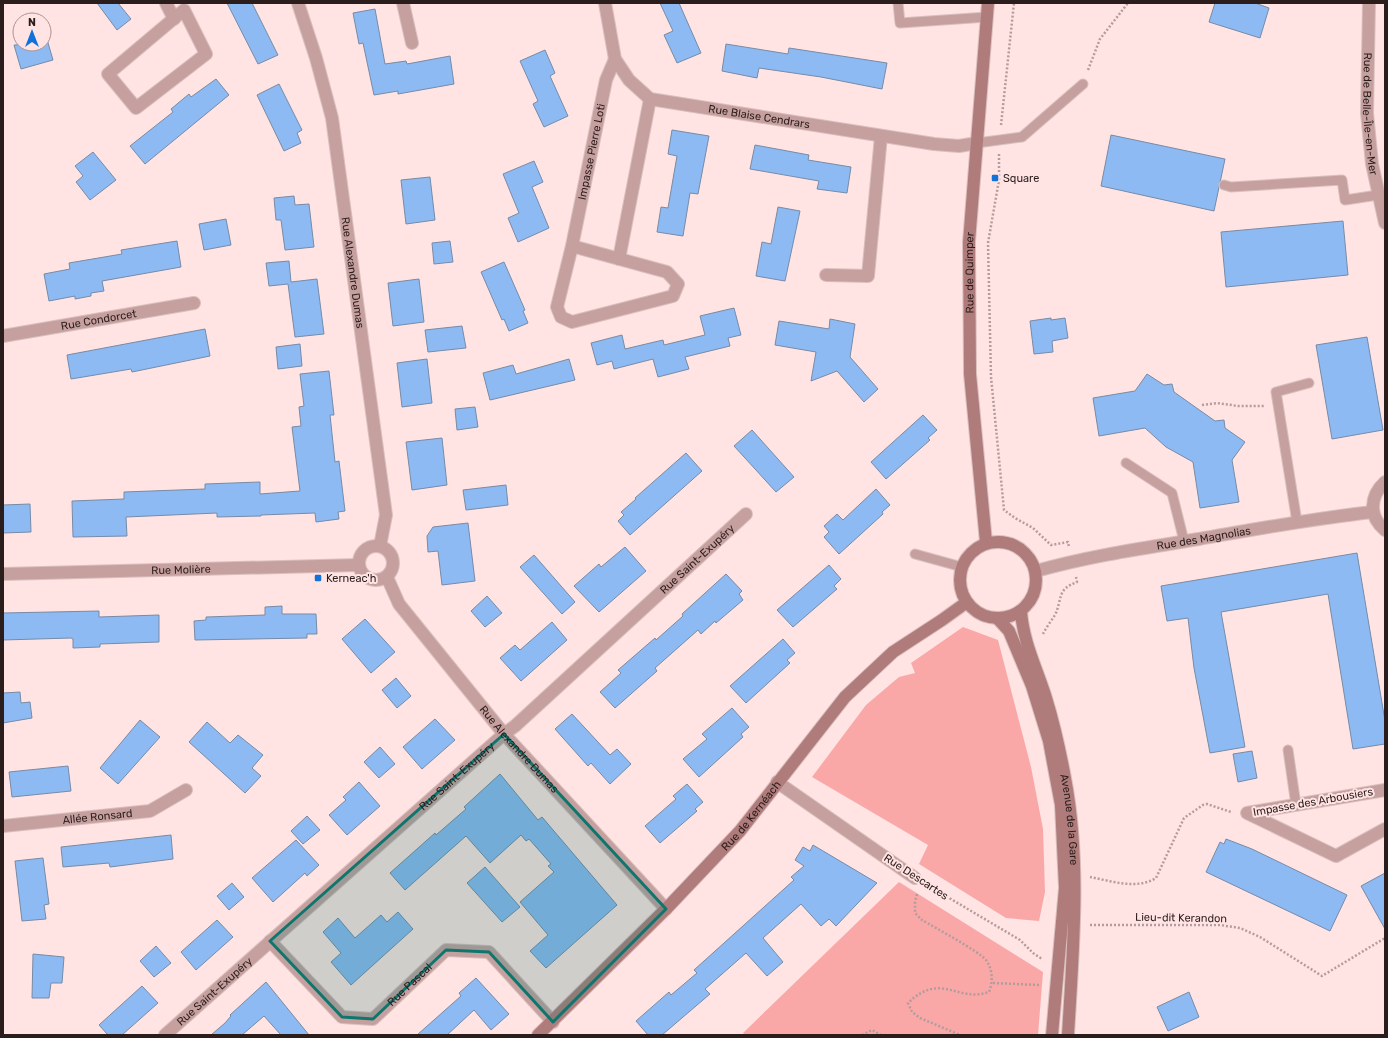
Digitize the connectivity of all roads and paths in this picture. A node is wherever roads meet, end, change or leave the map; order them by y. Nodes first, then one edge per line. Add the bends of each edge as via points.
1 (166, 3) edge
2 (298, 3) edge
3 (403, 3) edge
4 (605, 3) edge
5 (898, 3) edge
6 (988, 3) edge
7 (1014, 3) edge
8 (1128, 3) edge
9 (1369, 3) edge
10 (987, 17) junction
11 (174, 19) junction
12 (412, 43) dead end
13 (615, 59) junction
14 (1083, 84) joint
15 (650, 99) junction
16 (881, 136) junction
17 (999, 140) junction
18 (977, 142) junction
19 (1224, 185) dead end
20 (1378, 195) junction
21 (1385, 223) edge
22 (572, 246) junction
23 (619, 259) junction
24 (826, 275) dead end
25 (194, 303) dead end
26 (3, 336) edge
27 (1309, 383) dead end
28 (1202, 404) dead end
29 (1278, 406) junction
30 (1126, 463) dead end
31 (1385, 482) edge
32 (1373, 512) junction
33 (746, 514) dead end
34 (1297, 522) junction
35 (1385, 530) edge
36 (1184, 541) junction
37 (986, 542) junction
38 (380, 546) junction
39 (915, 554) dead end
40 (1073, 560) junction
41 (358, 565) junction
42 (962, 568) junction
43 (1036, 571) junction
44 (3, 574) edge
45 (387, 577) junction
46 (967, 602) junction
47 (1021, 611) junction
48 (998, 619) junction
49 (1045, 641) dead end
50 (504, 734) junction
51 (1288, 750) dead end
52 (777, 782) junction
53 (186, 790) dead end
54 (1385, 790) edge
55 (1296, 805) junction
56 (1247, 813) junction
57 (3, 826) edge
58 (1385, 829) edge
59 (1086, 876) dead end
60 (918, 880) junction
61 (666, 909) junction
62 (1073, 925) junction
63 (1385, 938) edge
64 (270, 941) junction
65 (1058, 963) junction
66 (992, 983) junction
67 (1046, 986) dead end
68 (552, 1022) junction
69 (165, 1035) edge
70 (538, 1035) edge
71 (862, 1035) edge
72 (881, 1035) edge
73 (960, 1035) edge
74 (1052, 1035) edge
75 (1068, 1035) edge

1 - 11 street
2 - 38 street, Rue Alexandre Dumas via 332,118 386,515
3 - 12 street
4 - 13 street
5 - 10 lane via 900,23
6 - 10 main road, Rue de Quimper
7 - 17 path
8 - 14 path via 1100,39
9 - 20 street, Rue de Belle-Île-en-Mer via 1367,113
10 - 18 main road, Rue de Quimper
11 - 11 street via 108,74 136,108 206,54 184,10
13 - 15 street via 629,80
13 - 22 street, Impasse Pierre Loti via 606,80
14 - 17 lane via 1022,137
15 - 16 street, Rue Blaise Cendrars
15 - 23 street
16 - 18 street, Rue Blaise Cendrars via 959,146
16 - 24 street via 868,276
17 - 18 lane
17 - 40 path via 999,180 988,243 990,377 1004,510 1033,528 1051,545 1068,542
18 - 37 main road, Rue de Quimper via 969,242 970,374
19 - 20 lane via 1231,187 1342,180 1345,200
20 - 21 street, Rue de Belle-Île-en-Mer
22 - 23 street, Impasse Pierre Loti
22 - 23 street, Impasse Pierre Loti via 557,307 561,317 572,322 673,296 678,284 667,272
25 - 26 street, Rue Condorcet
27 - 29 lane via 1276,392
28 - 29 path
29 - 34 lane
30 - 36 lane via 1172,494
31 - 32 street via 1375,494
32 - 34 street, Rue des Magnolias
32 - 35 street
33 - 50 street, Rue Saint-Exupéry
34 - 36 street, Rue des Magnolias
36 - 40 street, Rue des Magnolias
37 - 42 main road via 970,554
37 - 43 main road via 1005,542 1016,546 1026,554
38 - 41 street via 364,550
38 - 45 street via 390,552 394,562
39 - 42 lane
40 - 43 street, Rue des Magnolias
40 - 49 path via 1077,582 1061,592 1055,614 1043,634
41 - 44 street, Rue Molière
41 - 45 street via 362,574 371,580 377,581
42 - 46 main road via 961,590
43 - 47 main road via 1036,589
45 - 50 street, Rue Alexandre Dumas via 399,604
46 - 48 main road via 975,611
46 - 52 main road, Rue de Kernéach via 887,657 845,697
47 - 48 main road via 1010,617
47 - 62 main road, Avenue de la Gare via 1022,628 1046,699 1069,796
48 - 65 main road, Avenue de la Gare via 1010,631 1030,680 1059,788 1065,888
50 - 61 street, Rue Alexandre Dumas
50 - 64 street, Rue Saint-Exupéry
51 - 55 lane
52 - 60 street, Rue Descartes
52 - 61 main road, Rue de Kernéach via 740,830
53 - 57 street, Allée Ronsard via 150,811
54 - 55 street, Impasse des Arbousiers
55 - 56 street, Impasse des Arbousiers
56 - 58 street, Impasse des Arbousiers via 1336,856
56 - 59 path via 1231,812 1207,804 1199,806 1179,824 1156,878 1150,882 1122,883
60 - 65 path, Rue Descartes via 1020,940 1039,957
60 - 66 path via 915,913 922,920 985,959 991,970
61 - 68 main road, Rue de Kernéach
62 - 63 path, Lieu-dit Kerandon via 1220,925 1240,928 1260,937 1322,976
62 - 75 main road, Avenue de la Gare
64 - 68 street, Rue Pascal via 342,1018 372,1019 446,950 489,952
64 - 69 street, Rue Saint-Exupéry
65 - 74 main road, Avenue de la Gare
66 - 67 path
66 - 73 path via 989,992 979,995 933,987 908,1002 912,1012 920,1018
68 - 70 main road, Rue de Kernéach
71 - 72 path via 872,1030

